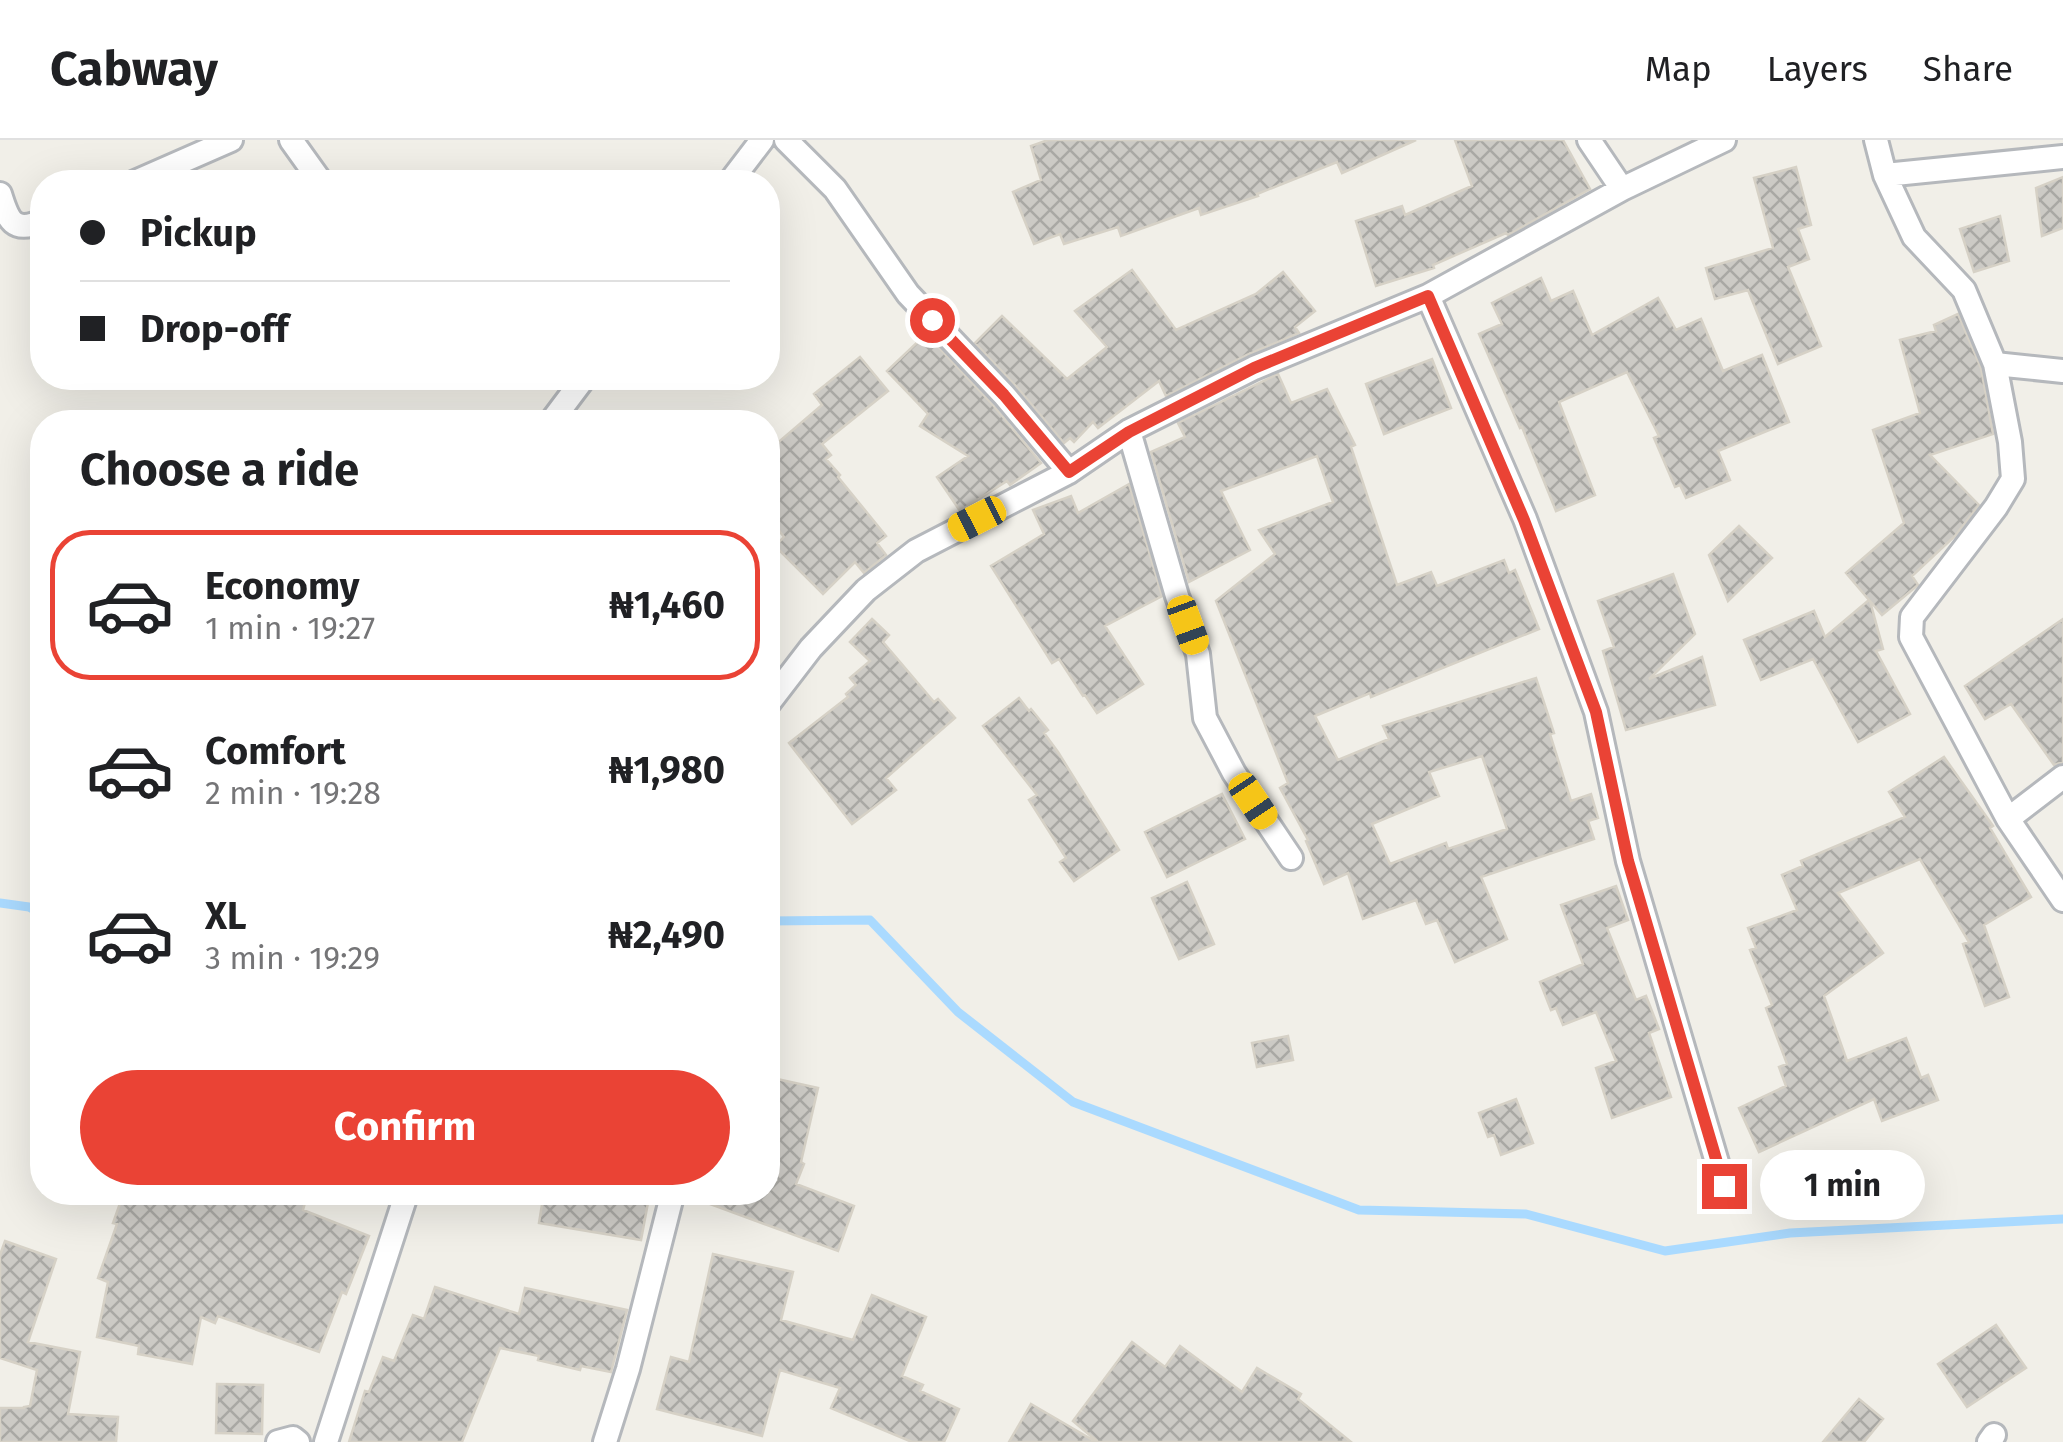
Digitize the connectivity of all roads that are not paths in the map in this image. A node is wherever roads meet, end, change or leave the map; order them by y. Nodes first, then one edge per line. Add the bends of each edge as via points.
1 (230, 140) edge
2 (291, 140) edge
3 (762, 140) edge
4 (786, 140) edge
5 (1589, 140) edge
6 (1724, 140) edge
7 (1876, 140) edge
8 (2063, 157) edge
9 (162, 170) edge
10 (312, 170) edge
11 (739, 170) edge
12 (1884, 175) junction
13 (1622, 189) junction
14 (0, 194) edge
15 (30, 227) edge
16 (1428, 296) junction
17 (1995, 364) junction
18 (2063, 371) edge
19 (1129, 432) junction
20 (1069, 472) junction
21 (780, 688) edge
22 (2063, 777) edge
23 (2008, 819) junction
24 (1291, 858) dead end
25 (2063, 900) edge
26 (1724, 1186) dead end
27 (403, 1205) edge
28 (670, 1205) edge
29 (278, 1442) edge
30 (298, 1442) edge
31 (326, 1442) edge
32 (605, 1442) edge

1 - 9 street
2 - 10 street
3 - 11 street
4 - 20 street via 834,189 908,294
5 - 13 street
6 - 13 street
7 - 12 street
8 - 12 street
12 - 17 street via 1914,237 1964,290
13 - 16 street
14 - 15 street via 10,220
16 - 19 street via 1254,368
16 - 26 street via 1524,520 1596,712 1628,861
17 - 18 street
17 - 23 street via 2013,479 1912,617 1911,637
19 - 20 street
19 - 24 street via 1198,654 1205,718
20 - 21 street via 916,550 866,590
22 - 23 street
23 - 25 street
27 - 31 street
28 - 32 street
29 - 30 street

